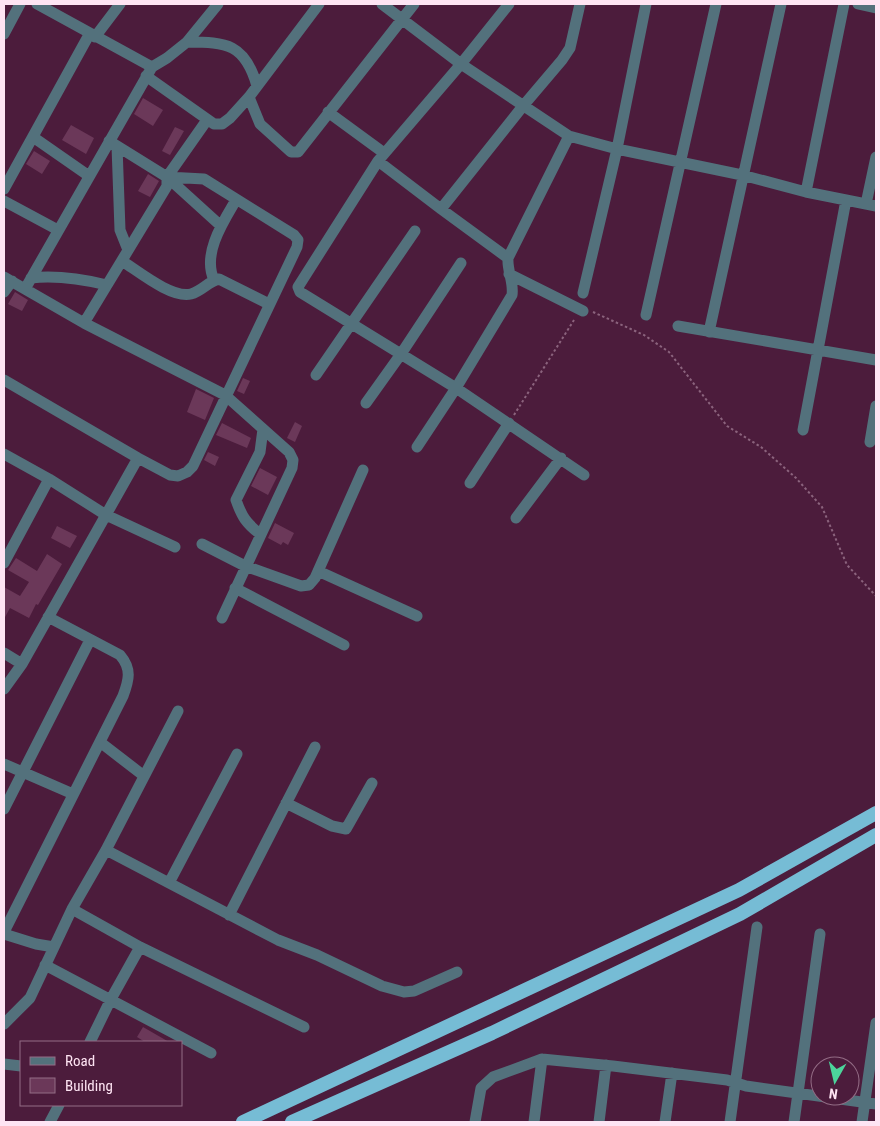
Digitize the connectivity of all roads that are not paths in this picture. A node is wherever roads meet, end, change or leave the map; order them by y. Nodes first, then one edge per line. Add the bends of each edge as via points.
1 (20, 4) edge
2 (37, 4) edge
3 (120, 4) edge
4 (218, 4) edge
5 (319, 4) edge
6 (382, 4) edge
7 (414, 4) edge
8 (509, 4) edge
9 (580, 4) edge
10 (646, 4) edge
11 (716, 4) edge
12 (781, 4) edge
13 (844, 4) edge
14 (858, 4) edge
15 (876, 8) edge
16 (402, 19) junction
17 (4, 34) edge
18 (92, 35) junction
19 (187, 42) junction
20 (461, 64) junction
21 (149, 71) junction
22 (257, 86) junction
23 (248, 97) junction
24 (523, 106) junction
25 (328, 112) junction
26 (207, 120) junction
27 (569, 136) junction
28 (32, 137) junction
29 (113, 143) junction
30 (617, 149) junction
31 (381, 157) junction
32 (876, 157) edge
33 (680, 162) junction
34 (742, 174) junction
35 (89, 176) junction
36 (167, 177) junction
37 (4, 189) edge
38 (806, 192) junction
39 (236, 200) junction
40 (846, 200) junction
41 (4, 201) edge
42 (871, 205) edge
43 (441, 210) junction
44 (221, 226) junction
45 (58, 230) junction
46 (415, 231) dead end
47 (128, 250) junction
48 (508, 258) junction
49 (122, 261) junction
50 (461, 263) dead end
51 (509, 274) junction
52 (31, 278) junction
53 (8, 279) edge
54 (214, 280) junction
55 (281, 280) junction
56 (107, 285) junction
57 (298, 287) junction
58 (25, 289) junction
59 (4, 292) edge
60 (583, 294) dead end
61 (269, 304) junction
62 (583, 311) road end
63 (646, 315) dead end
64 (84, 323) junction
65 (351, 323) junction
66 (678, 326) dead end
67 (709, 332) junction
68 (817, 350) junction
69 (401, 354) junction
70 (876, 360) edge
71 (316, 375) dead end
72 (5, 385) edge
73 (456, 388) junction
74 (225, 395) junction
75 (366, 403) dead end
76 (876, 406) edge
77 (509, 423) junction
78 (263, 429) junction
79 (803, 430) dead end
80 (870, 442) dead end
81 (417, 446) dead end
82 (4, 454) edge
83 (138, 458) junction
84 (561, 458) junction
85 (363, 470) dead end
86 (584, 475) dead end
87 (49, 479) junction
88 (470, 483) dead end
89 (106, 515) junction
90 (516, 518) dead end
91 (260, 534) junction
92 (202, 544) dead end
93 (175, 547) dead end
94 (4, 563) edge
95 (245, 566) junction
96 (318, 571) junction
97 (235, 588) junction
98 (416, 616) dead end
99 (48, 617) junction
100 (222, 618) dead end
101 (90, 640) junction
102 (344, 645) dead end
103 (4, 653) edge
104 (22, 664) junction
105 (4, 689) edge
106 (178, 710) dead end
107 (100, 742) junction
108 (315, 747) dead end
109 (237, 754) dead end
110 (4, 764) edge
111 (22, 772) junction
112 (144, 776) junction
113 (372, 783) dead end
114 (72, 794) junction
115 (286, 803) junction
116 (4, 809) edge
117 (873, 815) edge
118 (876, 835) edge
119 (106, 850) junction
120 (169, 883) junction
121 (72, 909) junction
122 (228, 914) junction
123 (757, 927) dead end
124 (4, 933) edge
125 (820, 934) dead end
126 (54, 947) junction
127 (140, 947) junction
128 (45, 965) junction
129 (457, 972) dead end
130 (111, 999) junction
131 (876, 1023) edge
132 (4, 1024) edge
133 (304, 1028) dead end
134 (90, 1041) edge
135 (212, 1053) dead end
136 (542, 1059) junction
137 (4, 1064) edge
138 (606, 1065) junction
139 (20, 1066) edge
140 (672, 1073) junction
141 (736, 1083) junction
142 (798, 1093) junction
143 (870, 1103) edge
144 (58, 1106) edge
145 (50, 1122) edge
146 (242, 1122) edge
147 (292, 1122) edge
148 (475, 1122) edge
149 (534, 1122) edge
150 (599, 1122) edge
151 (665, 1122) edge
152 (730, 1122) edge
153 (794, 1122) edge
154 (862, 1122) edge

1 - 17 street
2 - 18 street
3 - 18 street
4 - 19 street
5 - 22 street
6 - 16 street
7 - 16 street
8 - 20 street
9 - 24 street via 570,48
10 - 30 street
11 - 33 street
12 - 34 street
13 - 38 street
14 - 15 street
16 - 20 street
16 - 25 street
18 - 21 street
18 - 28 street
19 - 21 street
19 - 22 street via 226,45 238,51 253,72
20 - 24 street
20 - 31 street
21 - 26 street
21 - 29 street
22 - 23 street
23 - 25 street via 260,124 291,152 301,149
23 - 26 street via 222,124
24 - 27 street
24 - 43 street
25 - 31 street
26 - 36 street
27 - 30 street
27 - 48 street
28 - 35 street
28 - 37 street
29 - 35 street
29 - 36 street
29 - 47 street via 120,230
30 - 33 street
30 - 60 street
31 - 43 street
31 - 57 street
32 - 42 street
33 - 34 street
33 - 63 street
34 - 38 street
34 - 67 street
35 - 45 street
36 - 39 street via 204,179
36 - 44 street
36 - 47 street via 167,186
38 - 40 street
39 - 44 street
39 - 55 street via 298,240
40 - 42 street
40 - 68 street
41 - 45 street
43 - 48 street
44 - 54 street via 211,259
45 - 52 street
46 - 65 street
47 - 49 street
48 - 51 street
49 - 54 street via 183,295 196,292
49 - 56 street
50 - 69 street
51 - 62 street
51 - 73 street via 512,295
52 - 56 street via 84,279
52 - 58 street
53 - 58 street
53 - 59 street
54 - 61 street via 219,279
55 - 57 street
55 - 61 street
56 - 64 street
57 - 65 street via 300,292
58 - 64 street
61 - 74 street
64 - 74 street
65 - 69 street
65 - 71 street
66 - 67 street
67 - 68 street
68 - 70 street
68 - 79 street
69 - 73 street
69 - 75 street
72 - 83 street
73 - 77 street
73 - 81 street
74 - 78 street
74 - 83 street via 187,472 170,475
76 - 80 street
77 - 84 street
77 - 88 street
78 - 91 street via 258,458 236,500 241,516
78 - 91 street via 294,460
82 - 87 street
83 - 89 street
84 - 86 street
84 - 90 street
85 - 96 street
87 - 89 street
87 - 94 street
89 - 93 street
89 - 99 street
91 - 95 street
92 - 95 street
95 - 96 street via 301,586 309,586
95 - 97 street
96 - 98 street
97 - 100 street
97 - 102 street
99 - 101 street
99 - 104 street
101 - 107 street via 120,655 128,670 123,696
101 - 111 street
103 - 104 street
104 - 105 street
106 - 112 street
107 - 112 street
107 - 114 street
108 - 115 street
109 - 120 street
110 - 111 street
111 - 114 street
111 - 116 street
112 - 119 street
113 - 115 street via 346,828 332,826
114 - 124 street
115 - 122 street
117 - 146 highway via 739,890
118 - 147 highway via 740,914 492,1033
119 - 120 street
119 - 121 street
120 - 122 street
121 - 126 street
121 - 127 street
122 - 129 street via 278,940 394,990 414,991
123 - 141 street
124 - 126 street
125 - 142 street
126 - 128 street
127 - 130 street
127 - 133 street
128 - 130 street
128 - 132 street via 30,998
130 - 134 street
130 - 135 street
131 - 143 street
136 - 138 street
136 - 148 street via 493,1077 481,1088
136 - 149 street
137 - 139 street
138 - 140 street
138 - 150 street
140 - 141 street
140 - 151 street
141 - 142 street
141 - 152 street
142 - 143 street
142 - 153 street
143 - 154 street
144 - 145 street

